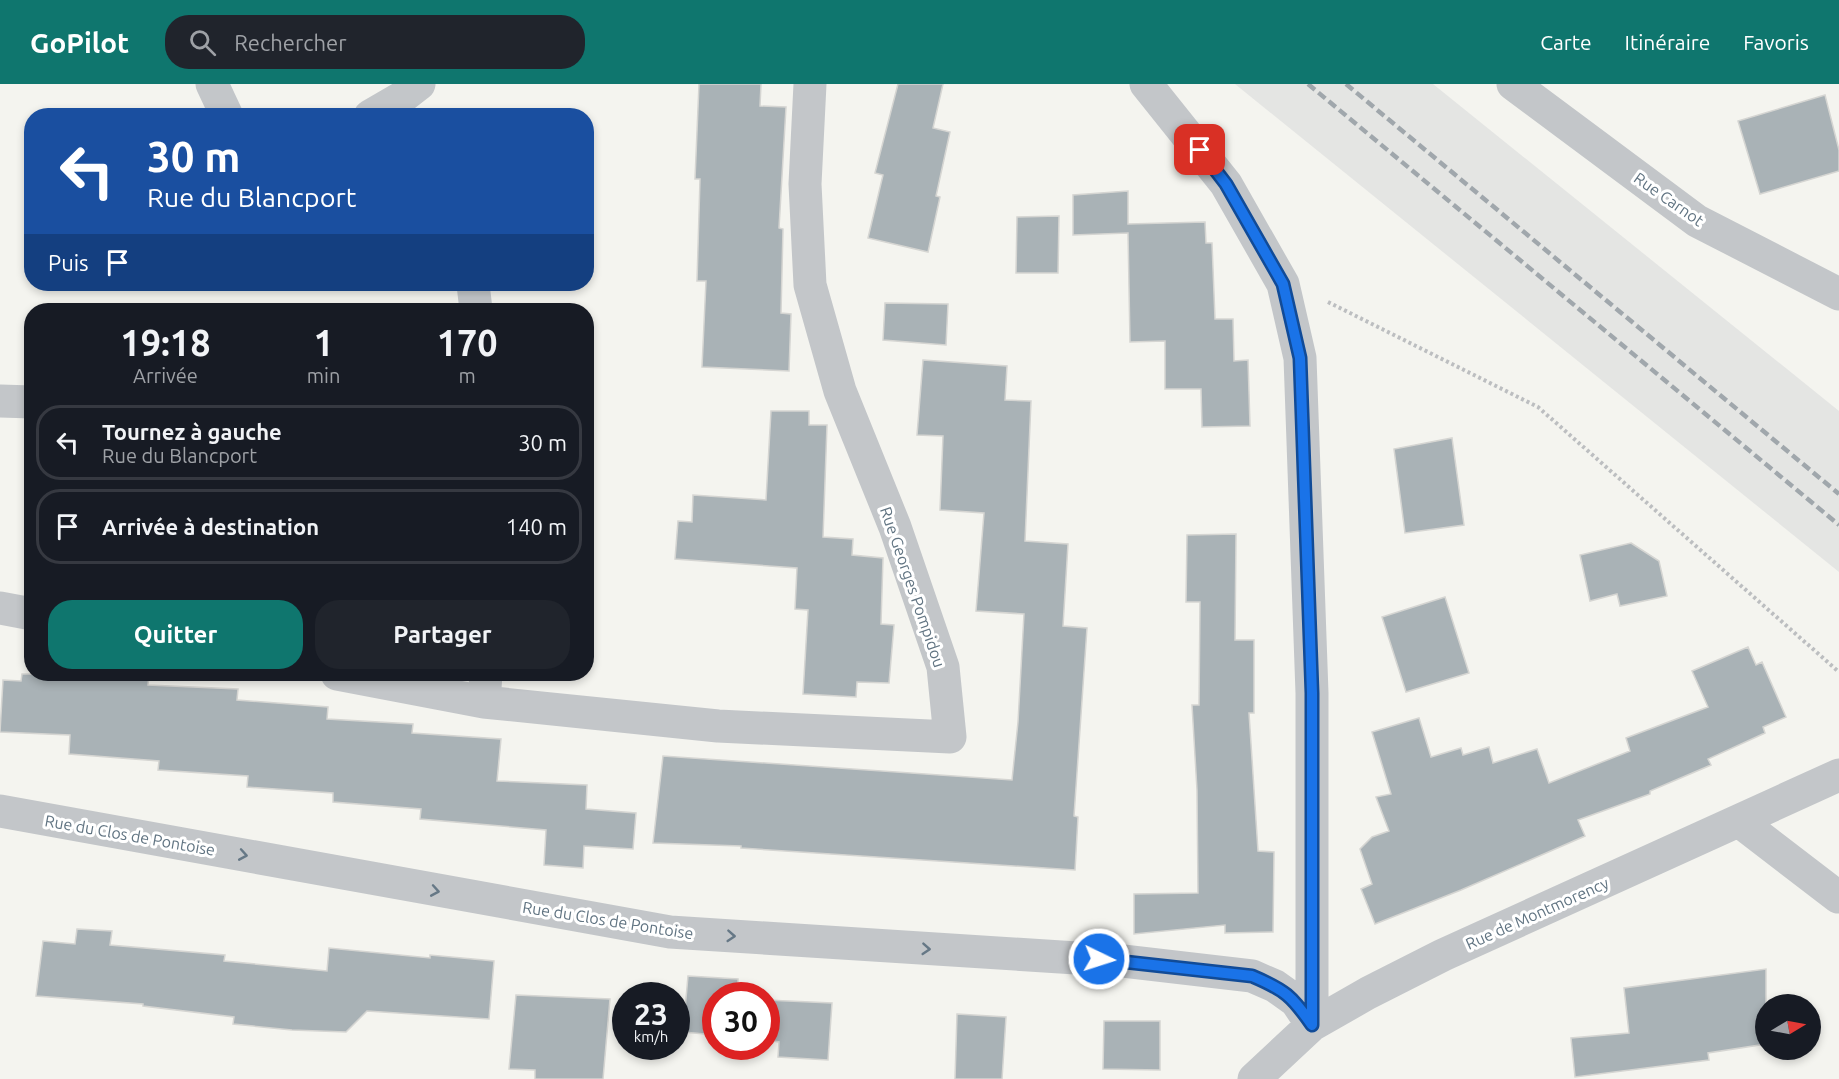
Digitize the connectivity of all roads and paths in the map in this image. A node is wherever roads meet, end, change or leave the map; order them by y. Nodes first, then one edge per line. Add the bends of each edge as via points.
1 (212, 84) edge
2 (419, 84) edge
3 (810, 84) edge
4 (1146, 84) edge
5 (1512, 84) edge
6 (223, 108) edge
7 (384, 108) edge
8 (1286, 292) junction
9 (1839, 294) edge
10 (0, 401) edge
11 (24, 402) edge
12 (0, 608) edge
13 (24, 612) edge
14 (1839, 672) edge
15 (411, 681) edge
16 (485, 688) edge
17 (1839, 776) edge
18 (0, 811) edge
19 (1739, 821) junction
20 (1838, 897) edge
21 (1312, 1025) junction
22 (1254, 1079) edge

1 - 6 street
2 - 7 street
3 - 16 street, Rue Georges Pompidou via 805,184 810,285 840,391 895,527 943,667 950,737 718,726
4 - 8 street via 1226,184
5 - 9 street, Rue Carnot via 1697,221
8 - 14 path via 1301,289 1538,407
8 - 21 street via 1300,358 1312,693
10 - 11 street
12 - 13 street
15 - 16 street, Rue Georges Pompidou
17 - 19 street, Rue de Montmorency
18 -> 21 street, Rue du Clos de Pontoise via 670,932 1111,960 1252,976 1296,1001
19 - 20 street
19 - 21 street, Rue de Montmorency via 1443,955
21 - 22 street, Rue de Montmorency

